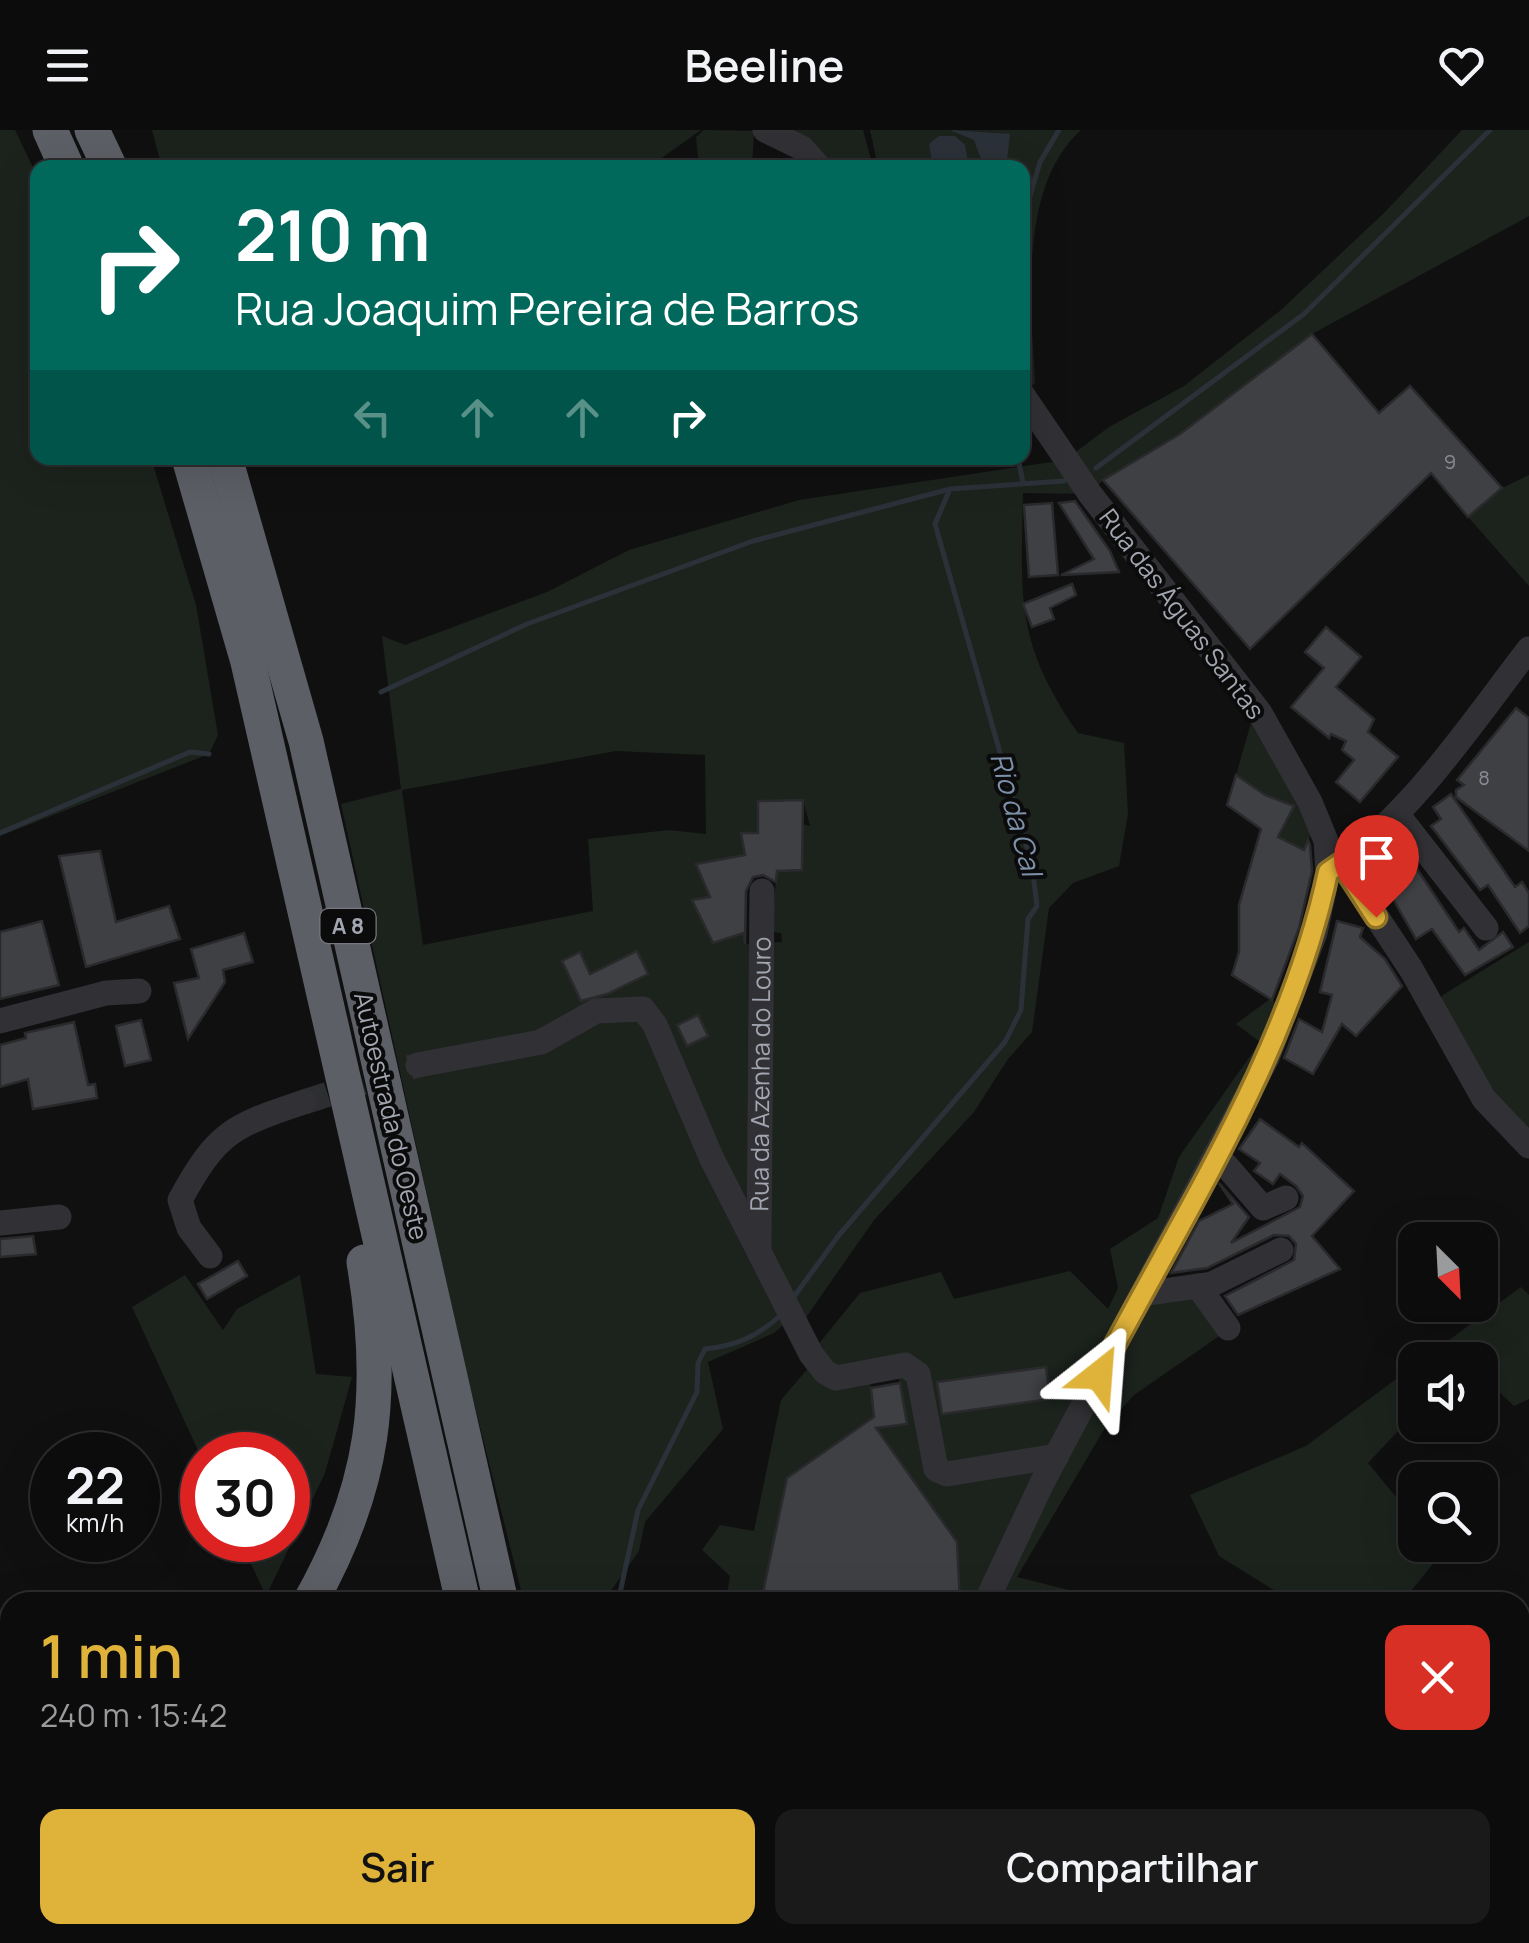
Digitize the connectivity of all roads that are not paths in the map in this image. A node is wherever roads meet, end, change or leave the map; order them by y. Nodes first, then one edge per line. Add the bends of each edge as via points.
1 (50, 130) edge
2 (92, 130) edge
3 (765, 130) edge
4 (63, 160) edge
5 (106, 160) edge
6 (813, 160) edge
7 (1030, 406) edge
8 (191, 465) edge
9 (228, 465) edge
10 (1529, 649) edge
11 (1519, 683) edge
12 (1397, 814) junction
13 (1335, 868) junction
14 (762, 891) dead end
15 (1486, 928) dead end
16 (139, 991) dead end
17 (0, 1020) edge
18 (332, 1024) junction
19 (418, 1065) tunnel mouth
20 (304, 1102) tunnel mouth
21 (1529, 1146) edge
22 (1216, 1154) junction
23 (1286, 1198) dead end
24 (59, 1217) dead end
25 (0, 1223) edge
26 (1281, 1250) dead end
27 (760, 1254) junction
28 (210, 1256) dead end
29 (1198, 1286) junction
30 (1142, 1294) junction
31 (1228, 1328) dead end
32 (1058, 1456) junction
33 (315, 1592) edge
34 (461, 1592) edge
35 (499, 1592) edge
36 (991, 1592) edge

1 - 4 highway
2 - 5 highway
3 - 6 street
7 - 13 street, Rua das Águas Santas via 1260,713
8 - 18 highway, Autoestrada do Oeste / A 8 via 248,662
9 - 35 highway, Autoestrada do Oeste / A 8 via 306,740
10 - 11 street
11 - 12 street
12 - 13 street
12 - 15 street
13 - 21 street via 1411,970 1484,1098
13 - 22 street, Rua das Águas Santas via 1293,998
14 - 27 street, Rua da Azenha do Louro
16 - 17 street
18 - 33 highway via 335,1103 372,1307 376,1392 356,1504
18 - 34 highway, Autoestrada do Oeste / A 8
19 - 27 street via 540,1042 596,1011 643,1009
20 - 28 street via 230,1132 206,1152 180,1200 189,1228
22 - 23 street via 1263,1208
22 - 30 street, Rua das Águas Santas
24 - 25 street
26 - 29 street
27 - 32 street via 825,1372 836,1378 905,1365 918,1374 936,1469 947,1474
29 - 30 street
29 - 31 street
30 - 32 street, Rua das Águas Santas
32 - 36 street, Rua das Águas Santas

